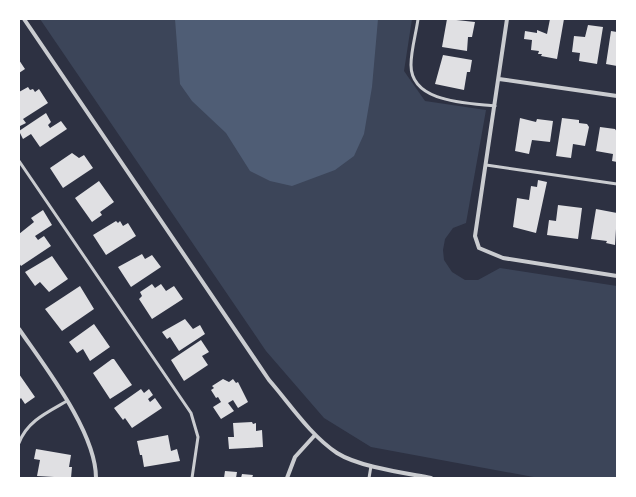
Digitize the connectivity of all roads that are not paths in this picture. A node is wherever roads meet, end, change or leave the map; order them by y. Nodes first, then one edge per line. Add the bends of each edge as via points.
1 (24, 19) edge
2 (418, 19) edge
3 (507, 19) edge
4 (499, 79) junction
5 (617, 96) edge
6 (495, 106) junction
7 (19, 161) edge
8 (486, 165) junction
9 (617, 184) edge
10 (617, 276) edge
11 (20, 331) edge
12 (67, 401) junction
13 (315, 435) junction
14 (19, 443) edge
15 (371, 466) junction
16 (96, 478) edge
17 (192, 478) edge
18 (287, 478) edge
19 (369, 478) edge
20 (431, 478) edge

1 - 13 street via 269,380
2 - 6 lane via 411,66 417,85 429,95
3 - 4 street
4 - 5 street
4 - 6 street
6 - 8 street
7 - 17 lane via 191,413 198,437
8 - 9 lane
8 - 10 street via 475,236 479,248 503,258
11 - 12 street
12 - 14 lane via 40,416 27,427
12 - 16 street via 90,443 96,466
13 - 15 street via 338,454
13 - 18 street via 295,458
15 - 19 lane
15 - 20 street

